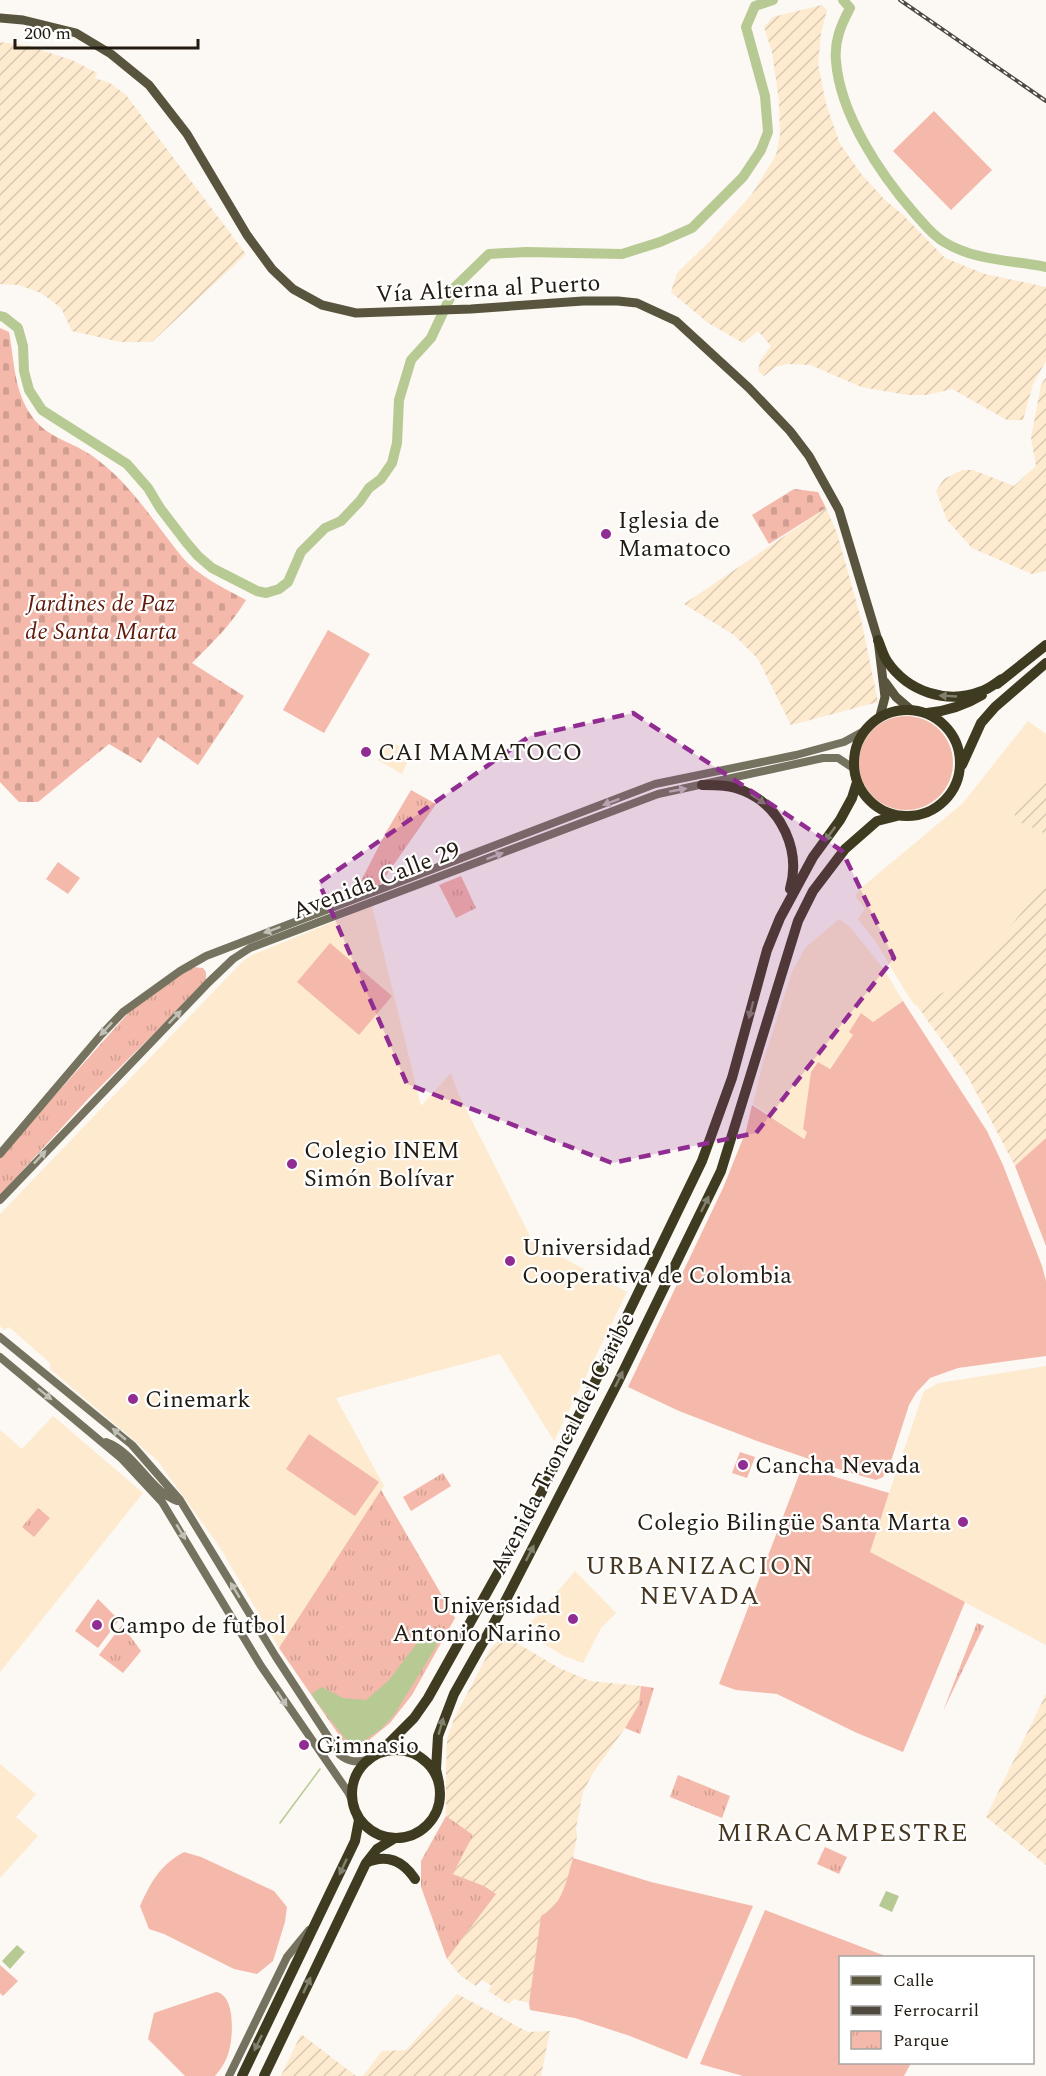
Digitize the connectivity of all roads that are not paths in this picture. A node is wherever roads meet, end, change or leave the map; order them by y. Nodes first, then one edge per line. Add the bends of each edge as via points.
1 (0, 18) edge
2 (878, 640) junction
3 (1046, 645) edge
4 (1046, 663) edge
5 (1002, 679) junction
6 (884, 680) junction
7 (910, 709) junction
8 (927, 713) junction
9 (880, 716) junction
10 (864, 731) junction
11 (853, 768) junction
12 (960, 771) junction
13 (857, 782) junction
14 (702, 785) junction
15 (897, 816) junction
16 (780, 918) junction
17 (0, 1154) edge
18 (0, 1200) edge
19 (0, 1337) edge
20 (0, 1357) edge
21 (100, 1439) junction
22 (180, 1500) junction
23 (379, 1753) junction
24 (368, 1760) junction
25 (439, 1783) junction
26 (355, 1808) junction
27 (396, 1838) junction
28 (366, 1863) junction
29 (415, 1879) dead end
30 (317, 1921) junction
31 (229, 2076) edge
32 (242, 2076) edge
33 (264, 2076) edge

1 - 2 main road, Vía Alterna al Puerto via 76,33 111,54 149,85 187,134 247,235 272,269 293,288 322,305 356,313 627,302 676,321 749,388 809,456 839,510
5 -> 2 highway via 983,691 962,697 919,690 900,677 886,660
2 - 6 main road, Vía Alterna al Puerto
3 - 5 highway
4 - 12 highway via 981,723
5 - 8 highway via 965,705
6 - 7 main road
6 - 9 main road, Vía Alterna al Puerto
7 - 8 highway
7 - 9 highway
8 - 12 highway via 943,722 954,736 960,753
9 - 10 highway
10 - 11 highway via 855,749
10 -> 17 main road, Avenida Calle 29 via 844,742 796,755 655,784 206,956 123,1012
11 - 13 highway
11 - 14 main road, Avenida Calle 29 via 838,758 823,758
12 - 15 highway via 952,790 935,808
13 - 15 highway via 877,807
13 -> 16 highway, Avenida Troncal del Caribe via 840,820 813,857
14 -> 16 highway via 724,785 745,791 778,817 789,836 794,857 793,879
18 -> 14 main road, Avenida Calle 29 via 209,982 250,948 658,794
25 -> 15 highway, Avenida Troncal del Caribe via 438,1736 454,1694 617,1384 721,1171 798,921 813,891 845,849 877,821
16 -> 23 highway, Avenida Troncal del Caribe via 767,950 732,1078 702,1161 533,1510 428,1698
22 -> 19 main road via 132,1445
20 -> 21 main road
21 - 22 main road via 133,1460 166,1496
21 -> 26 main road via 169,1512 261,1666
24 -> 22 main road via 347,1761 340,1755
23 - 24 highway
23 - 25 highway via 398,1749 417,1754 431,1766
24 - 26 highway via 354,1780
25 - 27 highway via 440,1801 432,1819 418,1832
26 - 27 highway via 372,1830
26 -> 30 highway via 359,1820 355,1841
27 - 28 highway via 377,1849
28 - 29 highway via 394,1860 403,1864
33 -> 28 highway
30 - 31 main road via 287,1957
30 -> 32 highway

